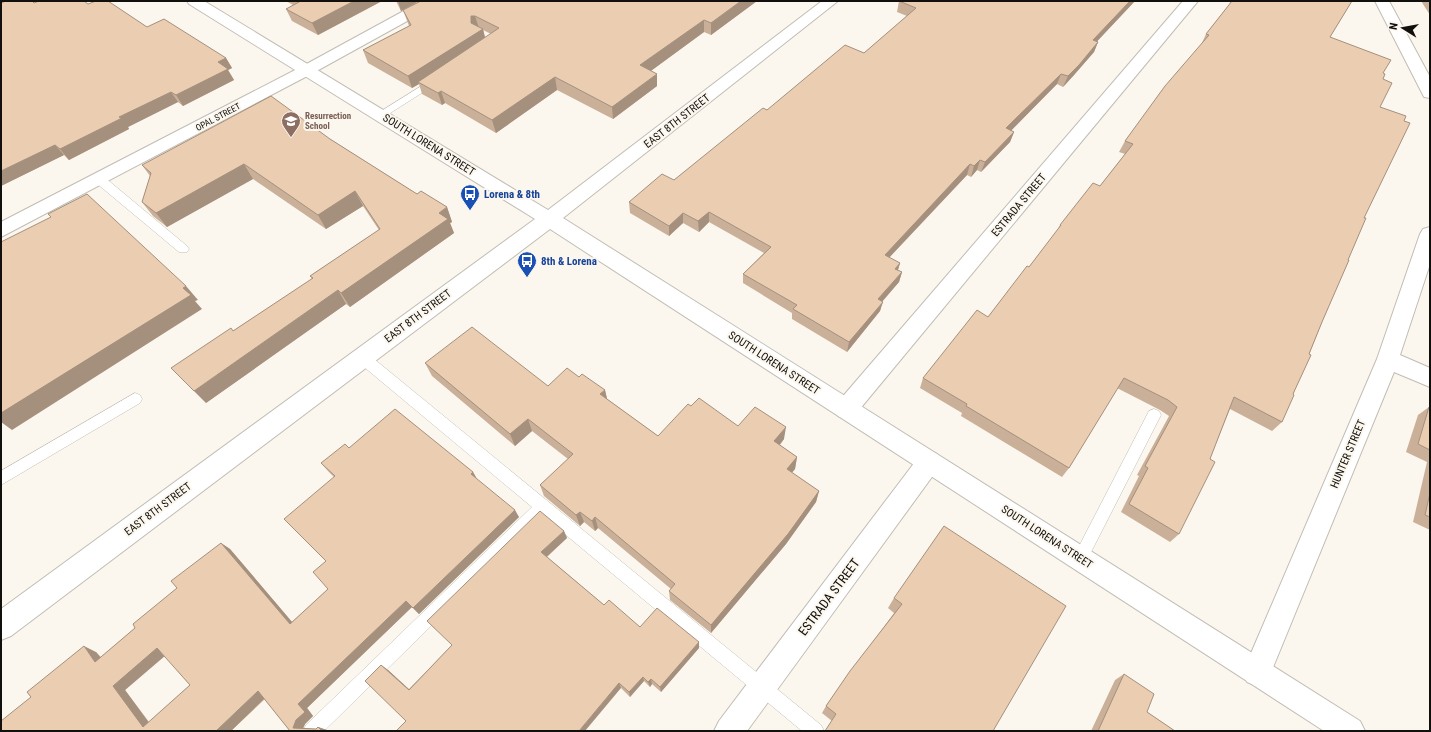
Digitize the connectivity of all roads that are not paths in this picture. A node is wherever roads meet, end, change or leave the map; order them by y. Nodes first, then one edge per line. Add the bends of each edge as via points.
1 (194, 1) edge
2 (433, 1) edge
3 (831, 1) edge
4 (1191, 1) edge
5 (1382, 1) edge
6 (307, 70) junction
7 (442, 76) edge
8 (1430, 93) edge
9 (380, 115) junction
10 (99, 179) junction
11 (549, 219) junction
12 (1, 230) edge
13 (1430, 234) edge
14 (182, 249) dead end
15 (363, 358) junction
16 (1388, 359) junction
17 (1430, 378) edge
18 (135, 399) dead end
19 (846, 409) junction
20 (1154, 415) dead end
21 (930, 462) junction
22 (1, 479) edge
23 (543, 506) junction
24 (1080, 558) junction
25 (1, 626) edge
26 (1257, 672) junction
27 (762, 687) junction
28 (312, 731) edge
29 (729, 731) edge
30 (815, 731) edge
31 (1350, 731) edge

1 - 6 main road, SOUTH LORENA STREET
2 - 6 main road, OPAL STREET
3 - 11 main road, EAST 8TH STREET
4 - 19 main road, ESTRADA STREET
5 - 8 main road
6 - 9 main road, SOUTH LORENA STREET
6 - 10 main road, OPAL STREET
7 - 9 lane
9 - 11 main road, SOUTH LORENA STREET
10 - 12 main road, OPAL STREET
10 - 14 lane
11 - 15 main road, EAST 8TH STREET
11 - 19 main road, SOUTH LORENA STREET
13 - 16 main road, HUNTER STREET
15 - 23 lane
15 - 25 main road, EAST 8TH STREET
16 - 17 main road
16 - 26 main road, HUNTER STREET
18 - 22 lane
19 - 21 main road, SOUTH LORENA STREET
20 - 24 lane
21 - 24 main road, SOUTH LORENA STREET
21 - 27 main road, ESTRADA STREET
23 - 27 lane
23 - 28 lane
24 - 26 main road, SOUTH LORENA STREET
26 - 31 main road, SOUTH LORENA STREET
27 - 29 main road, ESTRADA STREET
27 - 30 lane

